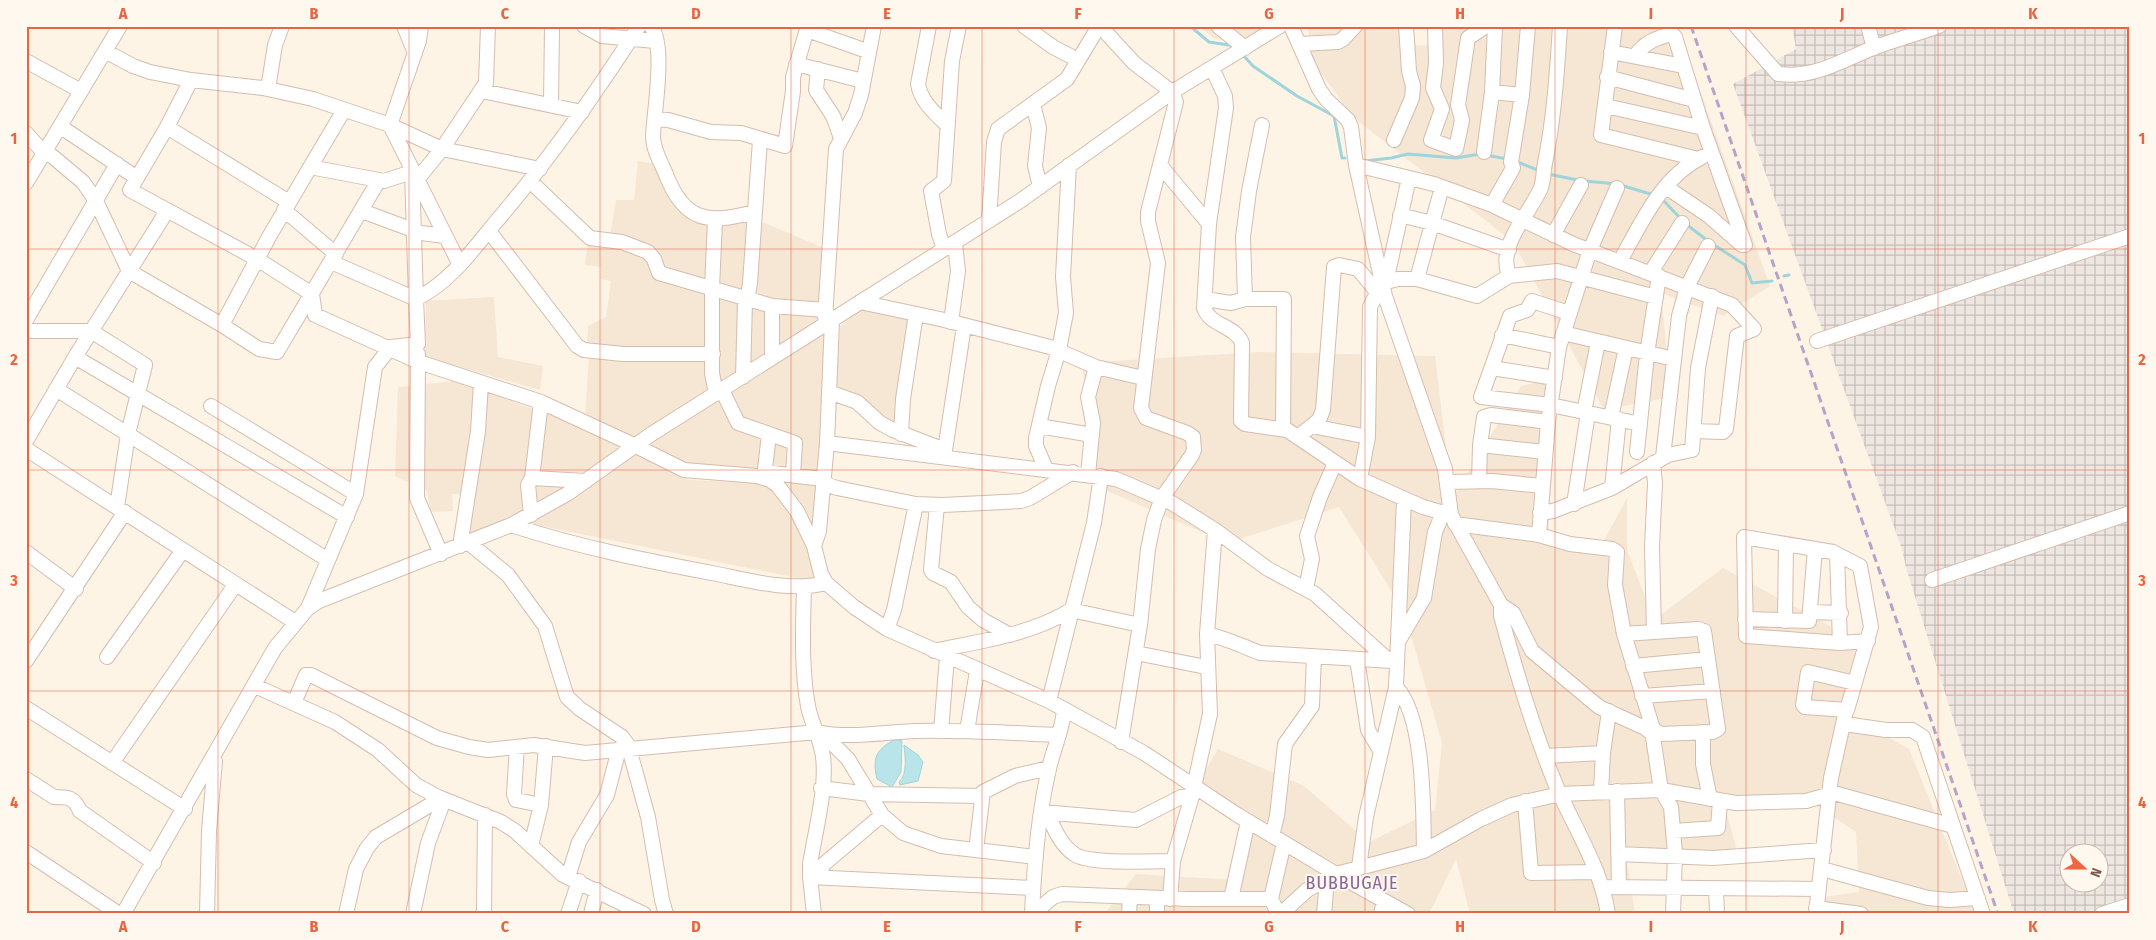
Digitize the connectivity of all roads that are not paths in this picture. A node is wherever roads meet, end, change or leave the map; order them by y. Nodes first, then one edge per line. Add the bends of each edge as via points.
1 (103, 26) edge
2 (282, 26) edge
3 (404, 26) edge
4 (488, 26) edge
5 (552, 26) edge
6 (584, 26) edge
7 (640, 26) edge
8 (651, 26) edge
9 (874, 26) edge
10 (929, 26) edge
11 (958, 26) edge
12 (1025, 26) edge
13 (1099, 26) edge
14 (1218, 26) edge
15 (1280, 26) edge
16 (1291, 26) edge
17 (1355, 26) edge
18 (1406, 26) edge
19 (1435, 26) edge
20 (1486, 26) edge
21 (1495, 26) edge
22 (1528, 26) edge
23 (1560, 26) edge
24 (1615, 26) edge
25 (1736, 26) edge
26 (1868, 26) edge
27 (1939, 26) edge
28 (807, 28) edge
29 (421, 29) edge
30 (118, 30) edge
31 (828, 32) edge
32 (631, 39) junction
33 (655, 41) junction
34 (1299, 44) junction
35 (1245, 48) junction
36 (1874, 48) junction
37 (867, 51) junction
38 (105, 52) junction
39 (1611, 52) junction
40 (415, 53) junction
41 (1635, 56) junction
42 (1078, 60) junction
43 (26, 61) edge
44 (796, 64) junction
45 (1683, 66) junction
46 (1212, 68) junction
47 (818, 69) junction
48 (1607, 77) junction
49 (191, 80) junction
50 (863, 81) junction
51 (268, 89) junction
52 (482, 91) junction
53 (81, 92) junction
54 (1172, 92) junction
55 (1492, 92) junction
56 (1522, 96) junction
57 (1694, 100) junction
58 (1033, 104) junction
59 (552, 105) junction
60 (1606, 106) junction
61 (344, 110) junction
62 (582, 112) junction
63 (655, 119) junction
64 (390, 125) junction
65 (947, 125) junction
66 (1262, 125) dead end
67 (61, 127) junction
68 (167, 127) junction
69 (1703, 128) junction
70 (26, 133) edge
71 (841, 138) junction
72 (760, 140) junction
73 (1394, 140) dead end
74 (442, 149) junction
75 (1484, 152) dead end
76 (1712, 152) junction
77 (44, 153) junction
78 (1698, 159) junction
79 (117, 164) junction
80 (1069, 165) junction
81 (1160, 165) junction
82 (1356, 165) junction
83 (310, 166) junction
84 (540, 169) junction
85 (414, 176) junction
86 (137, 178) junction
87 (1409, 178) junction
88 (379, 180) junction
89 (530, 182) junction
90 (26, 183) edge
91 (1581, 185) dead end
92 (1040, 186) junction
93 (1442, 187) junction
94 (1666, 187) junction
95 (1617, 188) dead end
96 (96, 202) junction
97 (1492, 205) junction
98 (286, 206) junction
99 (167, 211) junction
100 (362, 211) junction
101 (755, 212) junction
102 (1400, 215) junction
103 (715, 220) junction
104 (989, 221) junction
105 (1522, 221) junction
106 (1432, 223) junction
107 (1682, 223) dead end
108 (1209, 224) junction
109 (414, 230) junction
110 (489, 230) junction
111 (1553, 235) junction
112 (445, 236) junction
113 (2130, 236) edge
114 (949, 246) junction
115 (1708, 246) dead end
116 (1509, 250) junction
117 (1590, 250) junction
118 (333, 258) junction
119 (258, 259) junction
120 (1620, 261) junction
121 (460, 265) junction
122 (128, 271) junction
123 (1655, 274) junction
124 (1509, 276) junction
125 (1581, 277) junction
126 (1417, 279) junction
127 (1382, 286) junction
128 (1687, 287) junction
129 (712, 288) junction
130 (312, 294) junction
131 (1712, 296) junction
132 (1656, 297) junction
133 (416, 299) junction
134 (1205, 299) junction
135 (1245, 299) junction
136 (746, 300) junction
137 (860, 302) junction
138 (772, 306) junction
139 (1569, 313) junction
140 (916, 314) junction
141 (827, 319) junction
142 (26, 320) edge
143 (958, 324) junction
144 (222, 325) junction
145 (26, 331) edge
146 (91, 331) junction
147 (1502, 335) junction
148 (1561, 340) junction
149 (1817, 341) dead end
150 (1598, 342) junction
151 (418, 344) junction
152 (391, 348) junction
153 (1626, 348) junction
154 (1059, 350) junction
155 (713, 354) junction
156 (1647, 354) junction
157 (75, 357) junction
158 (772, 358) junction
159 (1674, 359) junction
160 (419, 362) junction
161 (1096, 367) junction
162 (1492, 368) junction
163 (743, 377) junction
164 (1143, 378) junction
165 (1555, 378) junction
166 (481, 383) junction
167 (56, 389) junction
168 (719, 392) junction
169 (829, 392) junction
170 (138, 393) junction
171 (541, 402) junction
172 (1551, 405) junction
173 (211, 406) dead end
174 (1586, 412) junction
175 (1615, 418) junction
176 (1548, 422) junction
177 (1640, 424) junction
178 (1039, 426) junction
179 (1312, 426) junction
180 (1283, 428) junction
181 (1694, 431) junction
182 (128, 434) junction
183 (769, 434) junction
184 (901, 434) junction
185 (1092, 435) junction
186 (1299, 436) junction
187 (1368, 437) junction
188 (26, 441) edge
189 (827, 443) junction
190 (1480, 445) junction
191 (636, 446) junction
192 (26, 449) edge
193 (1545, 452) junction
194 (1637, 452) dead end
195 (944, 453) junction
196 (1658, 460) junction
197 (1335, 463) junction
198 (1046, 469) junction
199 (1073, 472) junction
200 (764, 475) junction
201 (793, 475) junction
202 (1094, 475) junction
203 (532, 478) junction
204 (823, 479) junction
205 (1360, 479) junction
206 (586, 481) junction
207 (1480, 481) junction
208 (1447, 482) junction
209 (1542, 486) junction
210 (1612, 488) junction
211 (356, 494) junction
212 (1162, 498) junction
213 (1404, 499) junction
214 (916, 504) junction
215 (1574, 504) junction
216 (937, 505) junction
217 (121, 510) junction
218 (1540, 513) junction
219 (2130, 513) edge
220 (531, 515) junction
221 (347, 517) junction
222 (1450, 517) junction
223 (511, 525) junction
224 (1215, 530) junction
225 (1538, 535) junction
226 (465, 544) junction
227 (1786, 544) junction
228 (814, 546) junction
229 (1815, 549) junction
230 (183, 550) junction
231 (26, 552) edge
232 (441, 554) junction
233 (1837, 554) junction
234 (328, 560) junction
235 (1932, 580) dead end
236 (826, 583) junction
237 (235, 584) junction
238 (804, 587) junction
239 (76, 589) junction
240 (1306, 589) junction
241 (1501, 605) junction
242 (308, 608) junction
243 (1071, 610) junction
244 (1810, 612) junction
245 (1841, 613) junction
246 (1744, 619) junction
247 (1785, 621) junction
248 (295, 622) junction
249 (1140, 625) junction
250 (887, 629) junction
251 (1654, 632) junction
252 (26, 634) edge
253 (1206, 634) junction
254 (1624, 634) junction
255 (1010, 635) junction
256 (1868, 641) junction
257 (38, 643) junction
258 (1398, 643) junction
259 (1840, 643) junction
260 (934, 650) junction
261 (1136, 652) junction
262 (1314, 656) junction
263 (107, 657) dead end
264 (947, 657) junction
265 (1358, 659) junction
266 (1708, 659) junction
267 (1392, 661) junction
268 (26, 662) edge
269 (1633, 666) junction
270 (1206, 667) junction
271 (977, 671) junction
272 (1855, 682) junction
273 (255, 686) junction
274 (1396, 687) junction
275 (1713, 691) junction
276 (1642, 696) junction
277 (1048, 701) junction
278 (294, 703) junction
279 (26, 708) edge
280 (1064, 709) junction
281 (1609, 711) junction
282 (1845, 718) junction
283 (941, 731) junction
284 (967, 731) junction
285 (1703, 732) junction
286 (820, 733) junction
287 (1655, 733) junction
288 (1059, 735) junction
289 (1121, 742) junction
290 (517, 746) junction
291 (546, 746) junction
292 (624, 749) junction
293 (1381, 752) junction
294 (1603, 754) junction
295 (215, 755) junction
296 (1545, 756) junction
297 (112, 763) junction
298 (1049, 768) junction
299 (26, 779) edge
300 (822, 788) junction
301 (1661, 790) junction
302 (1192, 791) junction
303 (1601, 791) junction
304 (1617, 791) junction
305 (1830, 793) junction
306 (869, 794) junction
307 (1560, 794) junction
308 (981, 796) junction
309 (1715, 799) junction
310 (1525, 801) junction
311 (444, 802) junction
312 (541, 805) junction
313 (185, 809) junction
314 (1044, 812) junction
315 (485, 815) junction
316 (882, 816) junction
317 (1248, 821) junction
318 (1953, 826) junction
319 (1673, 831) junction
320 (1272, 836) junction
321 (1284, 843) junction
322 (531, 846) junction
323 (976, 850) junction
324 (1824, 850) junction
325 (1424, 851) junction
326 (26, 852) edge
327 (1618, 854) junction
328 (1675, 854) junction
329 (1036, 856) junction
330 (1173, 861) junction
331 (154, 863) junction
332 (1359, 867) junction
333 (1822, 869) junction
334 (1597, 872) junction
335 (813, 877) junction
336 (1332, 877) junction
337 (574, 879) junction
338 (1603, 887) junction
339 (1618, 887) junction
340 (1033, 888) junction
341 (1672, 888) junction
342 (1819, 888) junction
343 (1716, 889) junction
344 (597, 890) junction
345 (1130, 897) junction
346 (1163, 898) junction
347 (1978, 898) junction
348 (1232, 899) junction
349 (1271, 899) junction
350 (2130, 905) edge
351 (1382, 908) edge
352 (1816, 911) edge
353 (1855, 913) edge
354 (119, 914) edge
355 (123, 914) edge
356 (207, 914) edge
357 (346, 914) edge
358 (413, 914) edge
359 (484, 914) edge
360 (568, 914) edge
361 (591, 914) edge
362 (644, 914) edge
363 (666, 914) edge
364 (814, 914) edge
365 (1033, 914) edge
366 (1129, 914) edge
367 (1157, 914) edge
368 (1277, 914) edge
369 (1281, 914) edge
370 (1324, 914) edge
371 (1408, 914) edge
372 (1608, 914) edge
373 (1673, 914) edge
374 (1717, 914) edge
375 (1983, 914) edge
376 (2102, 914) edge

1 - 30 street
2 - 51 street via 275,45
3 - 40 street
4 - 52 street via 487,78
5 - 59 street
6 - 32 street via 602,36
7 - 32 street
8 - 33 street
9 - 37 street
10 - 65 street via 919,92 924,102
11 - 65 street
12 - 42 street via 1053,47
13 - 42 street
13 - 54 street via 1134,63
14 - 35 street
15 - 35 street
16 - 34 street
17 - 34 street via 1338,42
18 - 73 street via 1412,98
19 - 20 street via 1433,88 1442,109 1431,140 1456,148 1462,120 1458,105 1468,38
21 - 55 street
22 - 56 street
23 - 105 street via 1553,122 1542,184
24 - 39 street
25 - 36 street via 1778,74 1801,76
26 - 36 street
27 - 36 street
28 - 31 street
28 - 44 street
29 - 40 street
30 - 38 street
31 - 37 street
32 - 33 street
32 - 62 street
33 - 63 street via 658,79
34 - 82 street via 1319,89 1348,120 1354,135
35 - 46 street
37 - 50 street
38 - 49 street via 133,66
38 - 53 street
39 - 41 street
39 - 48 street
40 - 64 street
41 - 45 street
41 - 45 street via 1648,42 1672,34
42 - 58 street via 1067,79
43 - 53 street
44 - 47 street
44 - 72 street via 786,145
45 - 57 street
46 - 54 street
46 - 108 street via 1226,102
47 - 50 street
47 - 71 street via 816,90 833,116
48 - 57 street
48 - 60 street
49 - 51 street
49 - 68 street
50 - 71 street via 855,114
51 - 61 street
52 - 59 street
52 - 74 street
53 - 67 street
54 - 80 street
54 - 81 street via 1176,102
55 - 56 street
55 - 75 street
56 - 97 street via 1511,162 1513,168
57 - 69 street
58 - 92 street via 1038,128 1035,166
58 - 104 street via 998,129 995,136
59 - 62 street
60 - 69 street
60 - 78 street via 1601,135
61 - 64 street
61 - 83 street
62 - 84 street
63 - 72 street
63 - 103 street via 654,146 670,188 690,211
64 - 74 street
64 - 85 street
65 - 114 street via 944,181 931,191 939,234
66 - 135 street via 1243,237
67 - 77 street
67 - 79 street
68 - 86 street
68 - 98 street
69 - 76 street
70 - 77 street
71 - 141 street via 836,149
72 - 101 street
74 - 84 street
74 - 85 street
76 - 78 street
76 - 94 street via 1745,245
77 - 90 street
77 - 96 street via 84,182
78 - 94 street
79 - 86 street
79 - 96 street
80 - 92 street
80 - 154 street via 1062,288 1066,306
81 - 108 street
81 - 164 street via 1148,212 1158,263
82 - 87 street
82 - 127 street
83 - 88 street
83 - 98 street
84 - 89 street
85 - 88 street
85 - 109 street
85 - 112 street
86 - 99 street via 130,190
87 - 93 street
87 - 102 street
88 - 100 street
89 - 110 street
89 - 129 street via 590,238 622,242 648,252 659,273
91 - 111 street
92 - 104 street
93 - 97 street
93 - 106 street
94 - 120 street via 1650,207
95 - 117 street
96 - 122 street
96 - 142 street
97 - 105 street
98 - 118 street
98 - 119 street
99 - 119 street
99 - 122 street
100 - 109 street
100 - 118 street
101 - 103 street
101 - 136 street
102 - 106 street
102 - 127 street
103 - 129 street
104 - 114 street
105 - 111 street
105 - 116 street via 1514,232
106 - 116 street
106 - 126 street
107 - 123 street
108 - 134 street
109 - 112 street
109 - 133 street
110 - 121 street
110 - 155 street via 581,348 623,354
111 - 117 street
112 - 121 street
113 - 149 street
114 - 137 street
114 - 143 street via 958,271
115 - 128 street
116 - 124 street via 1505,267
117 - 120 street
117 - 125 street
118 - 130 street
118 - 133 street
119 - 130 street
119 - 144 street
120 - 123 street
121 - 133 street via 441,285
122 - 144 street
122 - 146 street
123 - 128 street
123 - 132 street
124 - 125 street via 1557,271
124 - 126 street via 1477,296
125 - 132 street
125 - 139 street
126 - 127 street via 1398,279
127 - 179 street via 1358,269 1334,267 1326,395 1319,420
127 - 187 street via 1370,307
127 - 208 street
128 - 131 street
128 - 159 street via 1679,316
129 - 136 street
129 - 155 street
130 - 144 street via 277,352 259,349
130 - 152 street via 315,314
131 - 181 street via 1698,368
131 - 181 street via 1732,305 1754,329 1737,336 1725,431
132 - 156 street
133 - 151 street
134 - 135 street via 1231,303
134 - 180 street via 1206,314 1236,332 1242,343 1241,421
135 - 180 street via 1285,300
136 - 138 street
136 - 163 street
137 - 140 street
137 - 141 street
138 - 141 street
138 - 158 street
139 - 147 street via 1532,301 1527,310 1510,316
139 - 148 street
140 - 143 street
140 - 184 street
141 - 158 street
141 - 169 street
143 - 154 street
143 - 195 street
145 - 146 street
146 - 157 street
146 - 170 street via 144,365
147 - 148 street
147 - 162 street
148 - 150 street
148 - 165 street
150 - 153 street
150 - 174 street
151 - 152 street
151 - 160 street
152 - 160 street
152 - 211 street via 375,367
153 - 156 street
153 - 175 street
154 - 161 street
154 - 178 street
155 - 168 street via 712,373
156 - 159 street
156 - 177 street
157 - 167 street
157 - 170 street
158 - 163 street
159 - 196 street
160 - 166 street
160 - 232 street via 416,498
161 - 164 street
161 - 185 street via 1088,397
162 - 165 street
162 - 172 street via 1482,394 1484,399
163 - 168 street
164 - 212 street via 1142,414 1193,437 1192,455
165 - 172 street
166 - 171 street
166 - 226 street
167 - 182 street
167 - 188 street
168 - 183 street via 738,423
168 - 191 street
169 - 184 street via 857,402 880,423
169 - 189 street
170 - 182 street
170 - 221 street
171 - 191 street
171 - 203 street
172 - 174 street
172 - 176 street
173 - 211 street
174 - 175 street
174 - 215 street
175 - 177 street
175 - 210 street
176 - 190 street via 1484,417
176 - 193 street
177 - 194 street
178 - 185 street
178 - 198 street via 1036,446
179 - 186 street
179 - 187 street
180 - 186 street
181 - 196 street via 1692,450
182 - 217 street
182 - 234 street
183 - 200 street
183 - 201 street via 795,444
184 - 195 street
185 - 202 street
186 - 197 street
187 - 205 street
189 - 195 street via 874,451
189 - 204 street
190 - 193 street
190 - 207 street
191 - 200 street via 684,470
191 - 206 street
192 - 217 street
193 - 209 street
195 - 198 street
196 - 210 street
196 - 251 street via 1652,547
197 - 205 street
197 - 240 street via 1307,536 1312,559
198 - 199 street
199 - 202 street
199 - 216 street via 1021,502
200 - 201 street
200 - 228 street via 778,486 797,511
201 - 204 street
202 - 212 street via 1116,479
202 - 243 street via 1094,522
203 - 206 street
203 - 220 street via 528,485
204 - 214 street via 837,488
204 - 228 street via 819,531
205 - 213 street
206 - 220 street
207 - 208 street
207 - 209 street
208 - 222 street
209 - 218 street
210 - 215 street
211 - 221 street
212 - 224 street
212 - 249 street via 1148,549
213 - 222 street
213 - 258 street
214 - 216 street
214 - 250 street via 894,610
215 - 218 street
216 - 255 street via 931,570 951,582 968,607 983,620
217 - 230 street
217 - 239 street
218 - 225 street
219 - 235 street
220 - 223 street
221 - 234 street
222 - 225 street
222 - 241 street
222 - 258 street via 1435,532 1424,598
223 - 226 street
223 - 238 street via 568,542 684,568
224 - 240 street via 1268,569
224 - 253 street
225 - 254 street via 1617,552 1615,586
226 - 232 street
226 - 292 street via 508,575 545,626 567,697 622,737
227 - 229 street
227 - 246 street via 1744,537
227 - 247 street
228 - 236 street
229 - 233 street
229 - 244 street
230 - 237 street
230 - 263 street
231 - 239 street
232 - 242 street via 318,601
233 - 245 street
233 - 256 street via 1860,566 1872,619
234 - 242 street
236 - 238 street
236 - 250 street
237 - 248 street
237 - 297 street
238 - 286 street via 802,630 806,691 808,709
239 - 257 street
240 - 267 street
241 - 281 street via 1513,614 1532,651 1599,707
241 - 296 street via 1518,681
242 - 248 street
243 - 249 street
243 - 255 street via 1050,623
243 - 277 street
244 - 245 street
244 - 247 street via 1808,622
245 - 259 street
246 - 247 street
246 - 259 street via 1746,636
248 - 273 street
249 - 261 street
250 - 260 street
251 - 254 street
251 - 266 street via 1704,631
252 - 257 street
253 - 262 street via 1228,638 1260,653
253 - 270 street
254 - 269 street
255 - 260 street
256 - 259 street
256 - 272 street
257 - 268 street
258 - 267 street
260 - 264 street
261 - 270 street
261 - 289 street
262 - 265 street
262 - 320 street via 1312,706 1285,744
264 - 271 street
264 - 283 street
265 - 267 street
265 - 293 street via 1368,730
266 - 269 street
266 - 275 street
267 - 274 street
269 - 276 street
270 - 302 street via 1210,714
271 - 277 street
271 - 284 street
272 - 282 street
272 - 282 street via 1806,673 1805,707
273 - 278 street
273 - 295 street
274 - 293 street
274 - 325 street via 1407,701 1421,764
275 - 276 street
275 - 285 street via 1719,726 1716,730
276 - 287 street
277 - 280 street
278 - 290 street via 309,674 437,738 488,750
278 - 311 street via 335,722 378,750 416,785
279 - 297 street
280 - 288 street
280 - 289 street
281 - 287 street
281 - 294 street
282 - 305 street
282 - 318 street via 1886,730 1912,730 1923,737
283 - 284 street
283 - 286 street via 844,736
284 - 288 street
285 - 287 street
285 - 309 street via 1704,764
286 - 292 street
286 - 300 street
286 - 306 street via 848,759
287 - 301 street
288 - 298 street
289 - 302 street via 1144,753
290 - 291 street
290 - 312 street via 516,800
291 - 292 street via 586,752
291 - 312 street
292 - 337 street via 607,795 580,842
292 - 363 street via 648,817
293 - 332 street via 1360,848
294 - 296 street
294 - 303 street
295 - 313 street
295 - 356 street
296 - 307 street
297 - 313 street
298 - 308 street via 1002,781
298 - 314 street
299 - 331 street via 54,797 71,798 80,811
300 - 306 street
300 - 335 street
301 - 304 street
301 - 309 street
301 - 319 street via 1671,807
302 - 314 street via 1136,820
302 - 317 street
302 - 330 street
303 - 304 street
303 - 307 street
304 - 327 street
305 - 309 street via 1806,801 1736,802
305 - 318 street
305 - 324 street
306 - 308 street
306 - 316 street
307 - 310 street
307 - 334 street
308 - 323 street
309 - 319 street via 1718,828
310 - 325 street via 1481,819
310 - 334 street via 1531,873
311 - 315 street
311 - 357 street via 430,805 376,837 356,869
311 - 358 street via 428,843
312 - 322 street
313 - 331 street
314 - 329 street
314 - 330 street via 1067,848 1086,860
315 - 322 street via 515,832
315 - 359 street
316 - 323 street via 913,837 941,846
316 - 335 street
317 - 320 street
317 - 348 street
318 - 347 street
319 - 328 street
320 - 321 street
321 - 336 street
321 - 349 street
322 - 337 street via 558,871
323 - 329 street
324 - 328 street via 1718,858
324 - 333 street
325 - 332 street
326 - 354 street
327 - 328 street
327 - 339 street
328 - 341 street
329 - 340 street
330 - 346 street
331 - 355 street
332 - 336 street
333 - 342 street
333 - 347 street via 1928,898
334 - 338 street
335 - 340 street
335 - 364 street
336 - 351 street
336 - 369 street via 1307,890
336 - 370 street
337 - 344 street
337 - 360 street
338 - 339 street
338 - 372 street
339 - 341 street
340 - 365 street
341 - 343 street
341 - 373 street
342 - 343 street
342 - 352 street
343 - 374 street
344 - 361 street
344 - 362 street
345 - 346 street
345 - 365 street via 1062,894 1053,897
345 - 366 street
346 - 348 street
346 - 367 street
347 - 375 street
348 - 349 street
349 - 368 street
350 - 376 street
351 - 371 street
352 - 353 street

